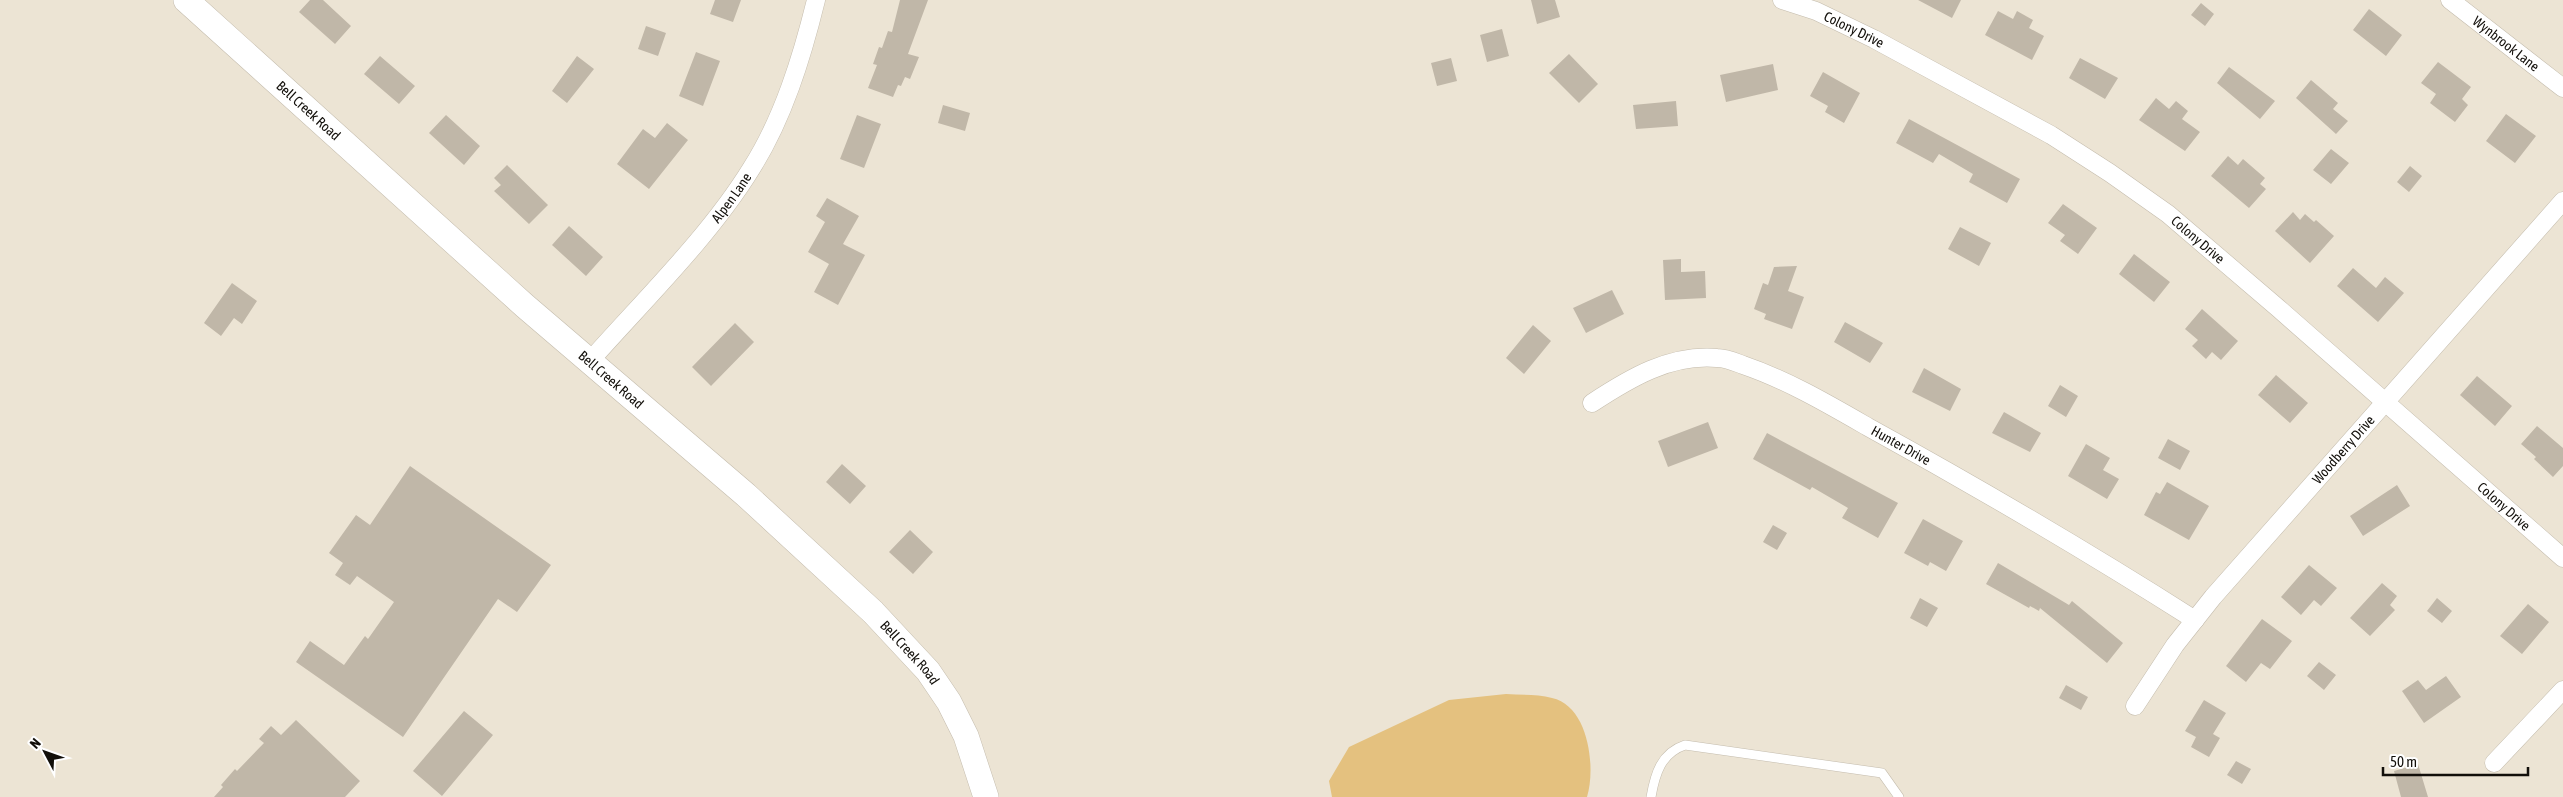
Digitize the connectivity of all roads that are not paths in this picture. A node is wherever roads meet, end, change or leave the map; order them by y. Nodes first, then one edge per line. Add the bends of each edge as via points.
1 (186, 0) edge
2 (816, 0) edge
3 (1782, 0) edge
4 (2450, 0) edge
5 (2563, 88) edge
6 (2563, 201) edge
7 (590, 361) junction
8 (1592, 402) dead end
9 (2384, 402) junction
10 (2563, 558) edge
11 (2195, 620) junction
12 (2563, 690) edge
13 (2135, 706) dead end
14 (2494, 763) dead end
15 (986, 797) edge
16 (1651, 797) edge
17 (1899, 797) edge

1 - 7 street, Bell Creek Road
2 - 7 street, Alpen Lane via 794,74 752,168 723,210
3 - 9 street, Colony Drive via 1816,11 1874,40 2050,135 2110,173 2168,214
4 - 5 street, Wynbrook Lane
6 - 9 street, Woodberry Drive
7 - 15 street, Bell Creek Road via 753,501 903,642 949,702 966,736
8 - 11 street, Hunter Drive via 1672,361 1695,357 1720,358 1756,369 1800,388 1978,488
9 - 10 street, Colony Drive
9 - 11 street, Woodberry Drive
11 - 13 street, Woodberry Drive
12 - 14 street
16 - 17 lane via 1662,762 1673,749 1685,745 1882,773

